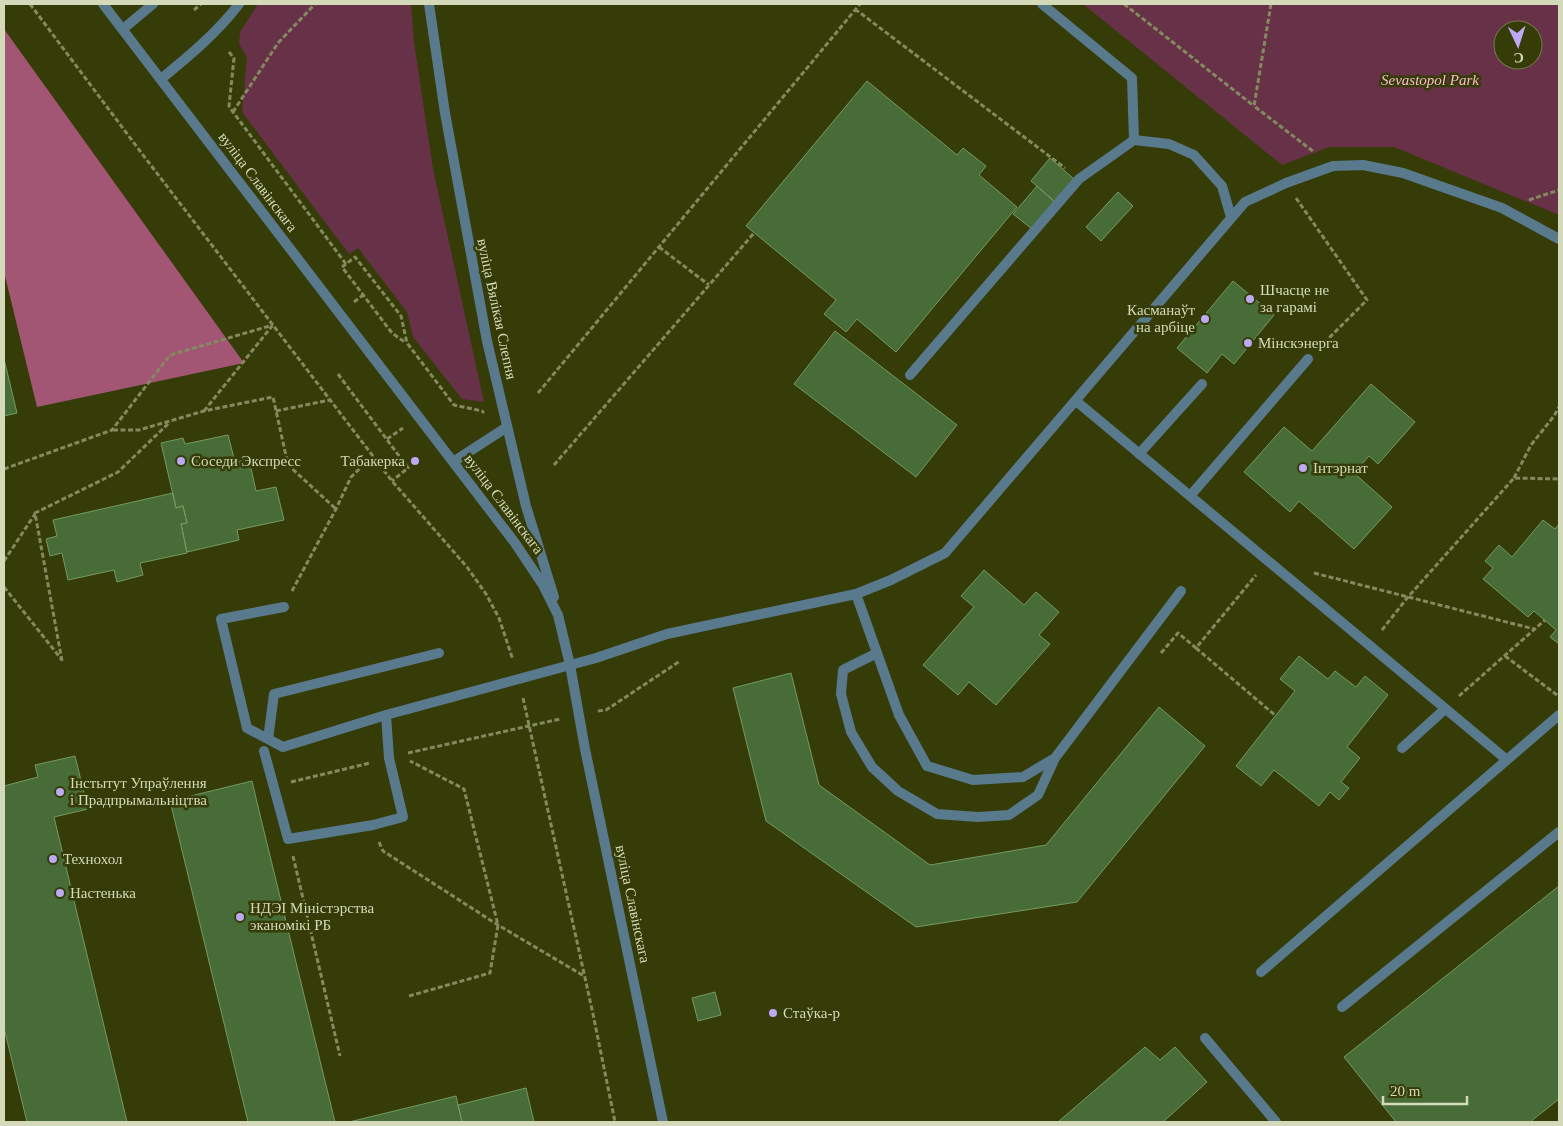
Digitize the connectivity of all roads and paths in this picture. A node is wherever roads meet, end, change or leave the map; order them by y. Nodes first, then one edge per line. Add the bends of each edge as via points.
1 (30, 4) edge
2 (103, 4) edge
3 (153, 4) edge
4 (201, 4) edge
5 (238, 4) edge
6 (315, 4) edge
7 (429, 4) edge
8 (860, 4) edge
9 (1042, 4) edge
10 (1124, 4) edge
11 (1271, 4) edge
12 (856, 9) junction
13 (194, 10) dead end
14 (123, 29) junction
15 (229, 52) dead end
16 (161, 79) junction
17 (1254, 106) junction
18 (233, 112) junction
19 (1134, 140) junction
20 (1333, 166) junction
21 (1080, 179) junction
22 (1286, 184) junction
23 (1231, 217) junction
24 (754, 233) dead end
25 (1559, 238) edge
26 (659, 246) junction
27 (346, 264) junction
28 (710, 285) junction
29 (272, 325) junction
30 (407, 343) junction
31 (1308, 359) joint
32 (338, 374) dead end
33 (910, 375) dead end
34 (1202, 384) dead end
35 (538, 393) dead end
36 (330, 400) junction
37 (1076, 401) junction
38 (1559, 407) edge
39 (204, 411) junction
40 (276, 412) junction
41 (485, 415) dead end
42 (170, 422) junction
43 (507, 427) junction
44 (112, 430) junction
45 (1139, 454) junction
46 (373, 456) junction
47 (454, 462) junction
48 (554, 465) dead end
49 (4, 469) edge
50 (1514, 478) junction
51 (1559, 478) edge
52 (392, 480) junction
53 (1190, 496) junction
54 (336, 509) junction
55 (35, 513) junction
56 (4, 561) edge
57 (1267, 561) junction
58 (1305, 570) dead end
59 (4, 586) edge
60 (1181, 591) dead end
61 (856, 594) junction
62 (1408, 597) junction
63 (284, 607) joint
64 (558, 615) junction
65 (1545, 620) dead end
66 (1534, 630) junction
67 (1370, 646) junction
68 (1196, 648) junction
69 (439, 653) dead end
70 (877, 653) junction
71 (1159, 656) dead end
72 (1505, 656) junction
73 (680, 661) dead end
74 (570, 665) junction
75 (518, 679) junction
76 (1559, 697) edge
77 (1445, 709) junction
78 (580, 714) junction
79 (386, 715) junction
80 (1559, 715) edge
81 (1276, 716) dead end
82 (530, 726) junction
83 (268, 739) junction
84 (1402, 748) dead end
85 (264, 751) dead end
86 (394, 756) junction
87 (1054, 758) junction
88 (1507, 760) junction
89 (274, 787) junction
90 (373, 825) junction
91 (1559, 832) edge
92 (288, 839) junction
93 (498, 925) junction
94 (1261, 972) dead end
95 (584, 976) junction
96 (409, 996) dead end
97 (1342, 1007) dead end
98 (1205, 1038) dead end
99 (340, 1056) dead end
100 (615, 1122) edge
101 (663, 1122) edge
102 (1276, 1122) edge

1 - 29 path
2 - 14 street, вуліца Славінскага
3 - 14 street
4 - 13 path
5 - 16 street via 206,40
6 - 18 path via 278,43
7 - 43 street, вуліца Вялікая Слепня via 468,244
8 - 12 path
9 - 19 street via 1132,78
10 - 17 path
11 - 17 path
12 - 21 path
12 - 26 path
14 - 16 street, вуліца Славінскага
15 - 18 path via 234,58 229,106
16 - 47 street, вуліца Славінскага
17 - 20 path
18 - 27 path
19 - 21 street
19 - 23 street via 1169,144 1194,155 1222,186
20 - 22 street
20 - 25 street via 1363,165 1403,173 1502,208
21 - 33 street
22 - 23 street via 1245,202
22 - 31 path via 1367,300
23 - 37 street
24 - 28 path
26 - 28 path
26 - 35 path
27 - 30 path via 342,267 392,333
27 - 30 path via 355,257 401,316
28 - 48 path
29 - 36 path
29 - 39 path
29 - 44 path via 170,356
30 - 41 path via 454,405 482,411
31 - 53 street
32 - 52 path via 408,468
34 - 45 street
36 - 40 path
36 - 46 path
37 - 45 street
37 - 61 street via 944,553 899,577
38 - 50 path via 1531,446
39 - 40 path via 273,397
39 - 42 path
40 - 54 path via 288,465
42 - 44 path via 139,430
42 - 55 path via 118,472
43 - 47 street
43 - 64 street, вуліца Вялікая Слепня
44 - 49 path
45 - 53 street
46 - 52 path
46 - 54 path via 351,477
47 - 64 street, вуліца Славінскага via 532,567
50 - 51 path
50 - 62 path
52 - 75 path via 467,567 486,594 505,633
53 - 57 street
54 - 63 path
55 - 56 path
55 - 59 path via 62,661
57 - 67 street
57 - 68 path
58 - 62 path
60 - 87 street
61 - 70 street
61 - 74 street via 667,634
62 - 66 path
62 - 67 path
63 - 83 street via 221,619 247,728
64 - 74 street, вуліца Славінскага
65 - 66 path
66 - 72 path
67 - 77 street
68 - 71 path via 1178,633
68 - 81 path
69 - 83 street via 274,694
70 - 87 street via 899,715 927,766 973,780 1023,777
70 - 87 street via 844,670 841,694 851,732 872,766 898,791 937,814 1010,815 1038,795
72 - 76 path
72 - 77 path
73 - 78 path via 606,710
74 - 75 street
74 - 78 street, вуліца Славінскага
75 - 79 street
75 - 82 path
77 - 84 street
77 - 88 street
78 - 82 path
78 - 101 street, вуліца Славінскага
79 - 83 street via 283,747
79 - 86 street
80 - 88 street
82 - 86 path
82 - 95 path
85 - 89 street
86 - 89 path
86 - 90 street via 403,817
86 - 93 path via 464,789
88 - 94 street
89 - 92 street
90 - 92 street
90 - 93 path via 383,851
91 - 97 street
92 - 99 path
93 - 95 path
93 - 96 path via 490,973
95 - 100 path
98 - 102 street

